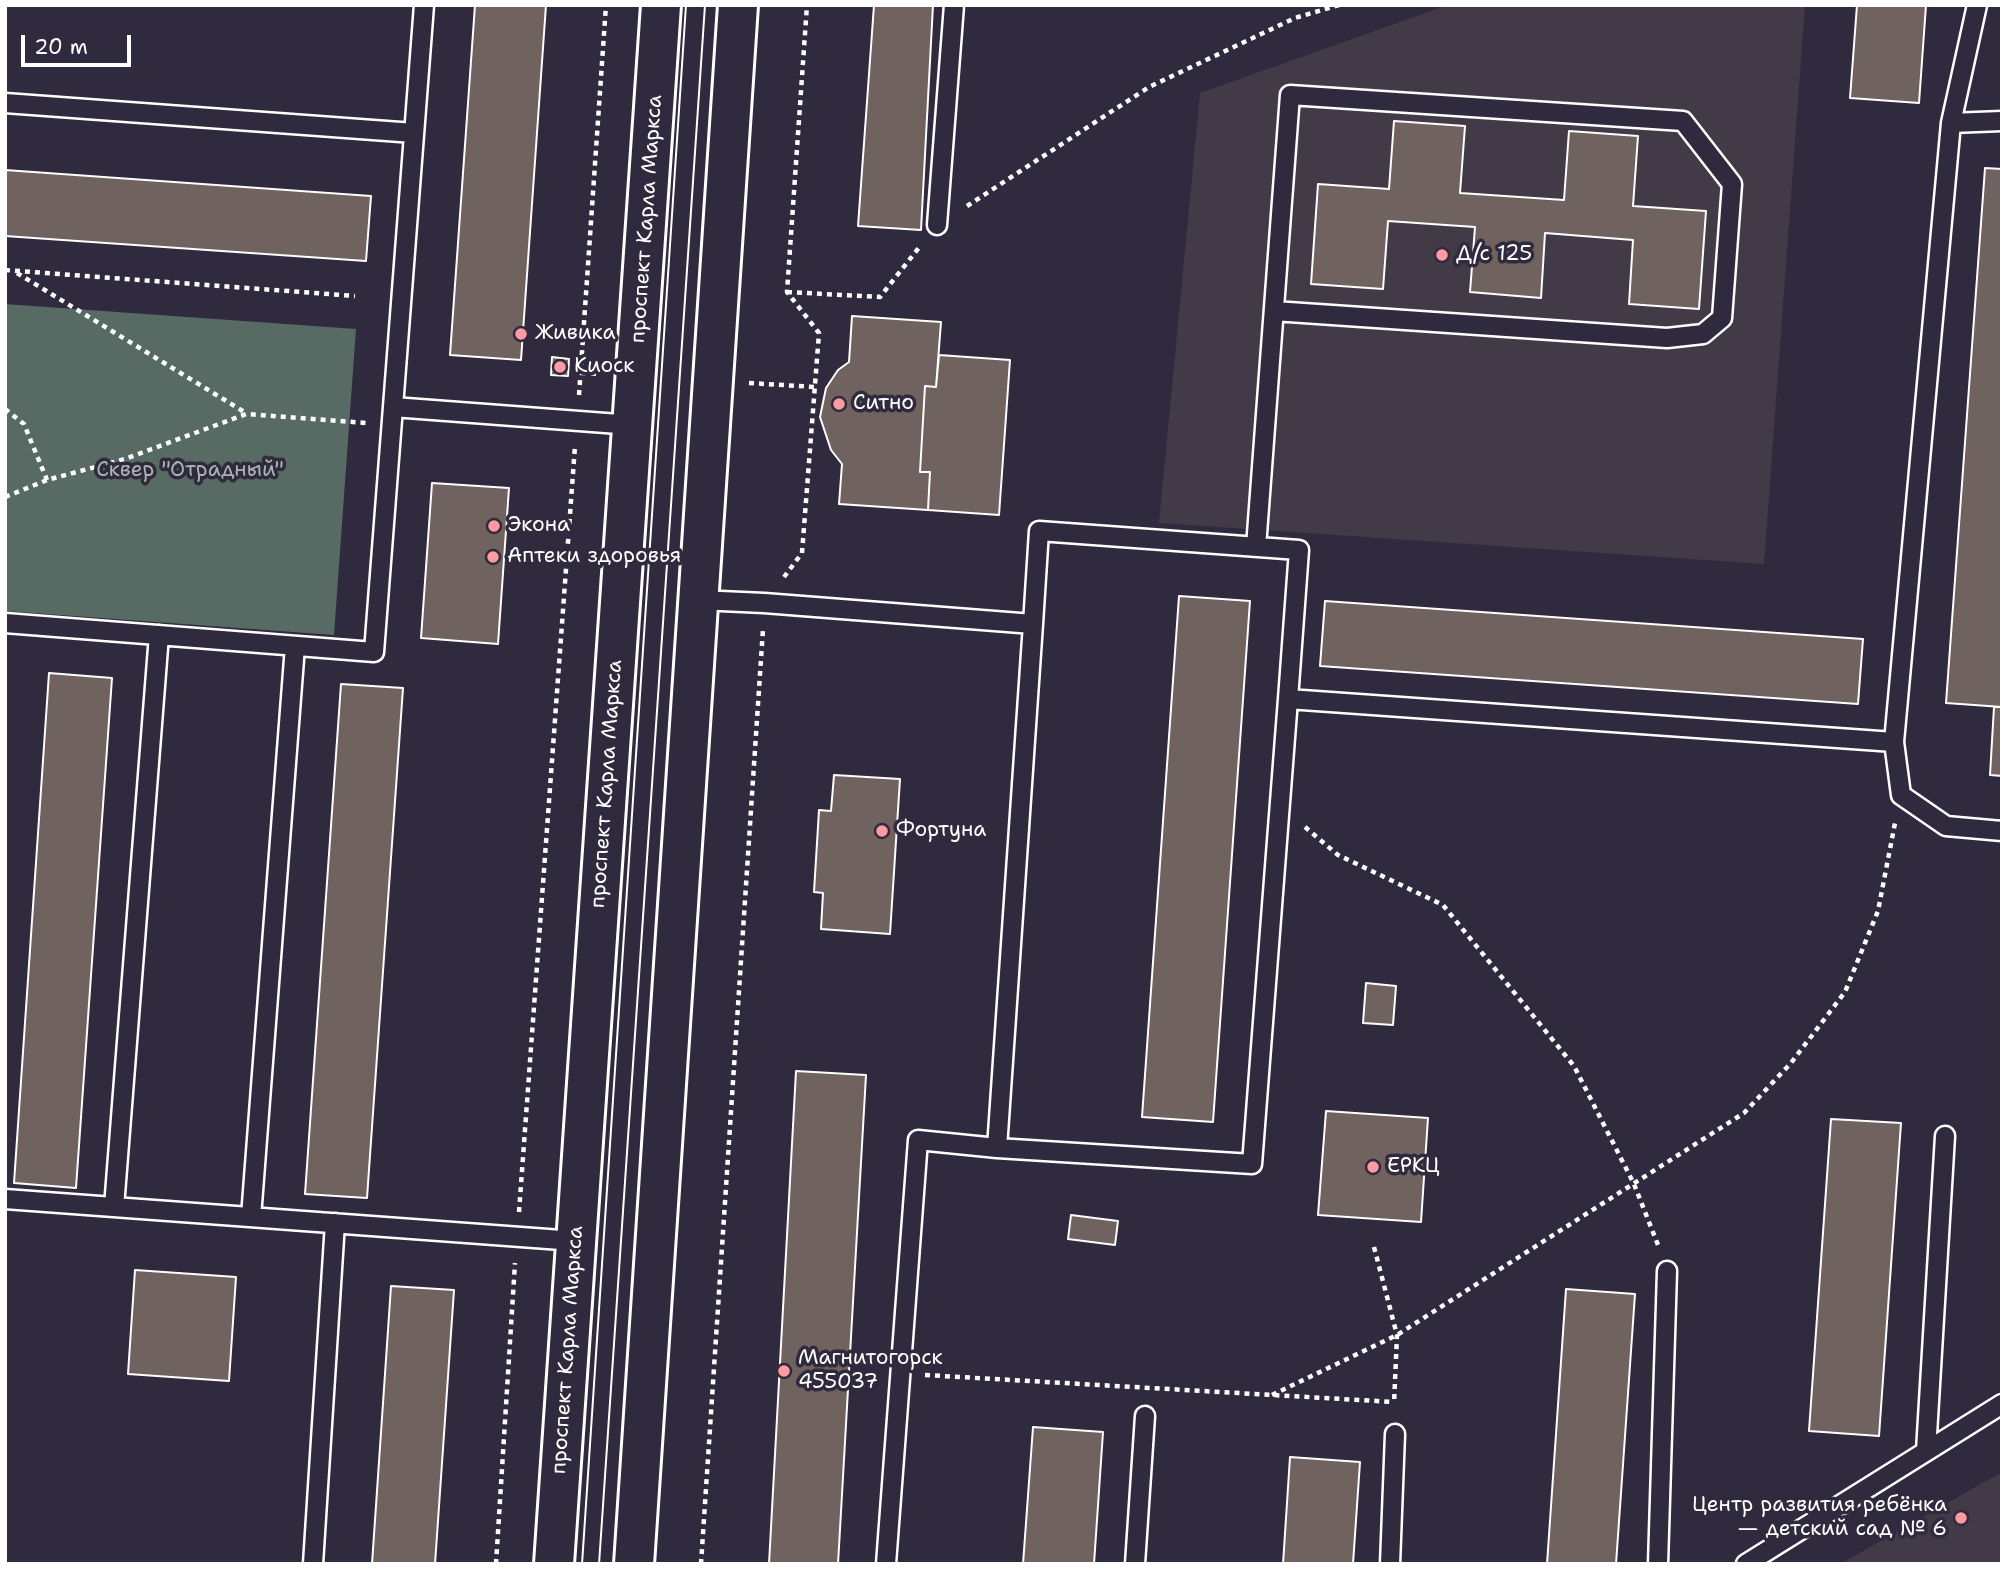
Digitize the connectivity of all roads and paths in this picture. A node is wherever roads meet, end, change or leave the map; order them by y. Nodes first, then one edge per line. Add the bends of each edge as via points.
1 (424, 5) edge
2 (606, 5) edge
3 (661, 5) edge
4 (738, 5) edge
5 (807, 5) edge
6 (954, 5) edge
7 (1339, 5) edge
8 (1977, 5) edge
9 (5, 103) edge
10 (2002, 121) edge
11 (1951, 122) junction
12 (414, 133) junction
13 (937, 225) junction
14 (5, 270) edge
15 (14, 271) junction
16 (786, 292) junction
17 (355, 296) dead end
18 (1274, 311) junction
19 (5, 409) edge
20 (246, 414) junction
21 (393, 416) junction
22 (577, 421) junction
23 (632, 425) junction
24 (47, 480) junction
25 (5, 497) edge
26 (1256, 547) junction
27 (699, 600) junction
28 (764, 603) junction
29 (5, 623) edge
30 (1033, 624) junction
31 (159, 635) junction
32 (295, 646) junction
33 (1288, 699) junction
34 (1894, 742) junction
35 (1901, 795) junction
36 (1280, 806) junction
37 (2002, 831) edge
38 (1945, 1136) dead end
39 (997, 1147) junction
40 (1634, 1184) junction
41 (5, 1199) edge
42 (114, 1207) junction
43 (251, 1217) junction
44 (335, 1223) junction
45 (517, 1237) junction
46 (575, 1241) junction
47 (1374, 1247) dead end
48 (1667, 1271) joint
49 (1397, 1335) junction
50 (1272, 1395) dead end
51 (2002, 1404) edge
52 (1145, 1416) dead end
53 (1395, 1434) joint
54 (1926, 1451) junction
55 (313, 1564) edge
56 (496, 1564) edge
57 (554, 1564) edge
58 (635, 1564) edge
59 (701, 1564) edge
60 (886, 1564) edge
61 (1135, 1564) edge
62 (1390, 1564) edge
63 (1658, 1564) edge
64 (1746, 1564) edge

1 - 12 lane
2 - 22 path
3 - 23 main road, проспект Карла Маркса
4 - 27 main road
5 - 16 path
6 - 13 lane
7 - 13 path via 1296,18 1149,87
8 - 11 lane
9 - 12 lane
10 - 11 lane
11 - 34 lane
12 - 21 lane
13 - 16 path via 880,297
14 - 15 path
15 - 17 path
15 - 20 path
16 - 28 path via 819,333 802,553
18 - 18 lane via 1667,338 1703,334 1722,318 1732,184 1683,121 1290,95
18 - 26 lane
19 - 24 path via 24,424
20 - 21 path
20 - 24 path via 125,459
21 - 22 lane
21 - 32 lane via 374,652
22 - 23 lane
22 - 45 path
23 - 46 main road, проспект Карла Маркса
24 - 25 path
26 - 30 lane via 1039,531
26 - 33 lane via 1299,550
27 - 28 lane
27 - 58 main road
28 - 30 lane
28 - 59 path
29 - 31 lane
30 - 39 lane
31 - 32 lane
31 - 42 lane
32 - 43 lane
33 - 34 lane
33 - 36 lane
34 - 35 lane
35 - 37 lane via 1946,826
35 - 40 path via 1878,911 1845,992 1791,1063 1744,1113
36 - 39 lane via 1252,1164
36 - 40 path via 1338,855 1443,905 1574,1066
38 - 54 lane
39 - 60 lane via 918,1140
40 - 48 path
40 - 49 path
41 - 42 lane
42 - 43 lane
43 - 44 lane
44 - 45 lane
44 - 55 lane
45 - 46 lane
45 - 56 path
46 - 57 main road, проспект Карла Маркса
47 - 49 path
48 - 63 lane
49 - 50 path
49 - 53 path
51 - 54 lane
52 - 61 lane
53 - 62 lane
54 - 64 lane

